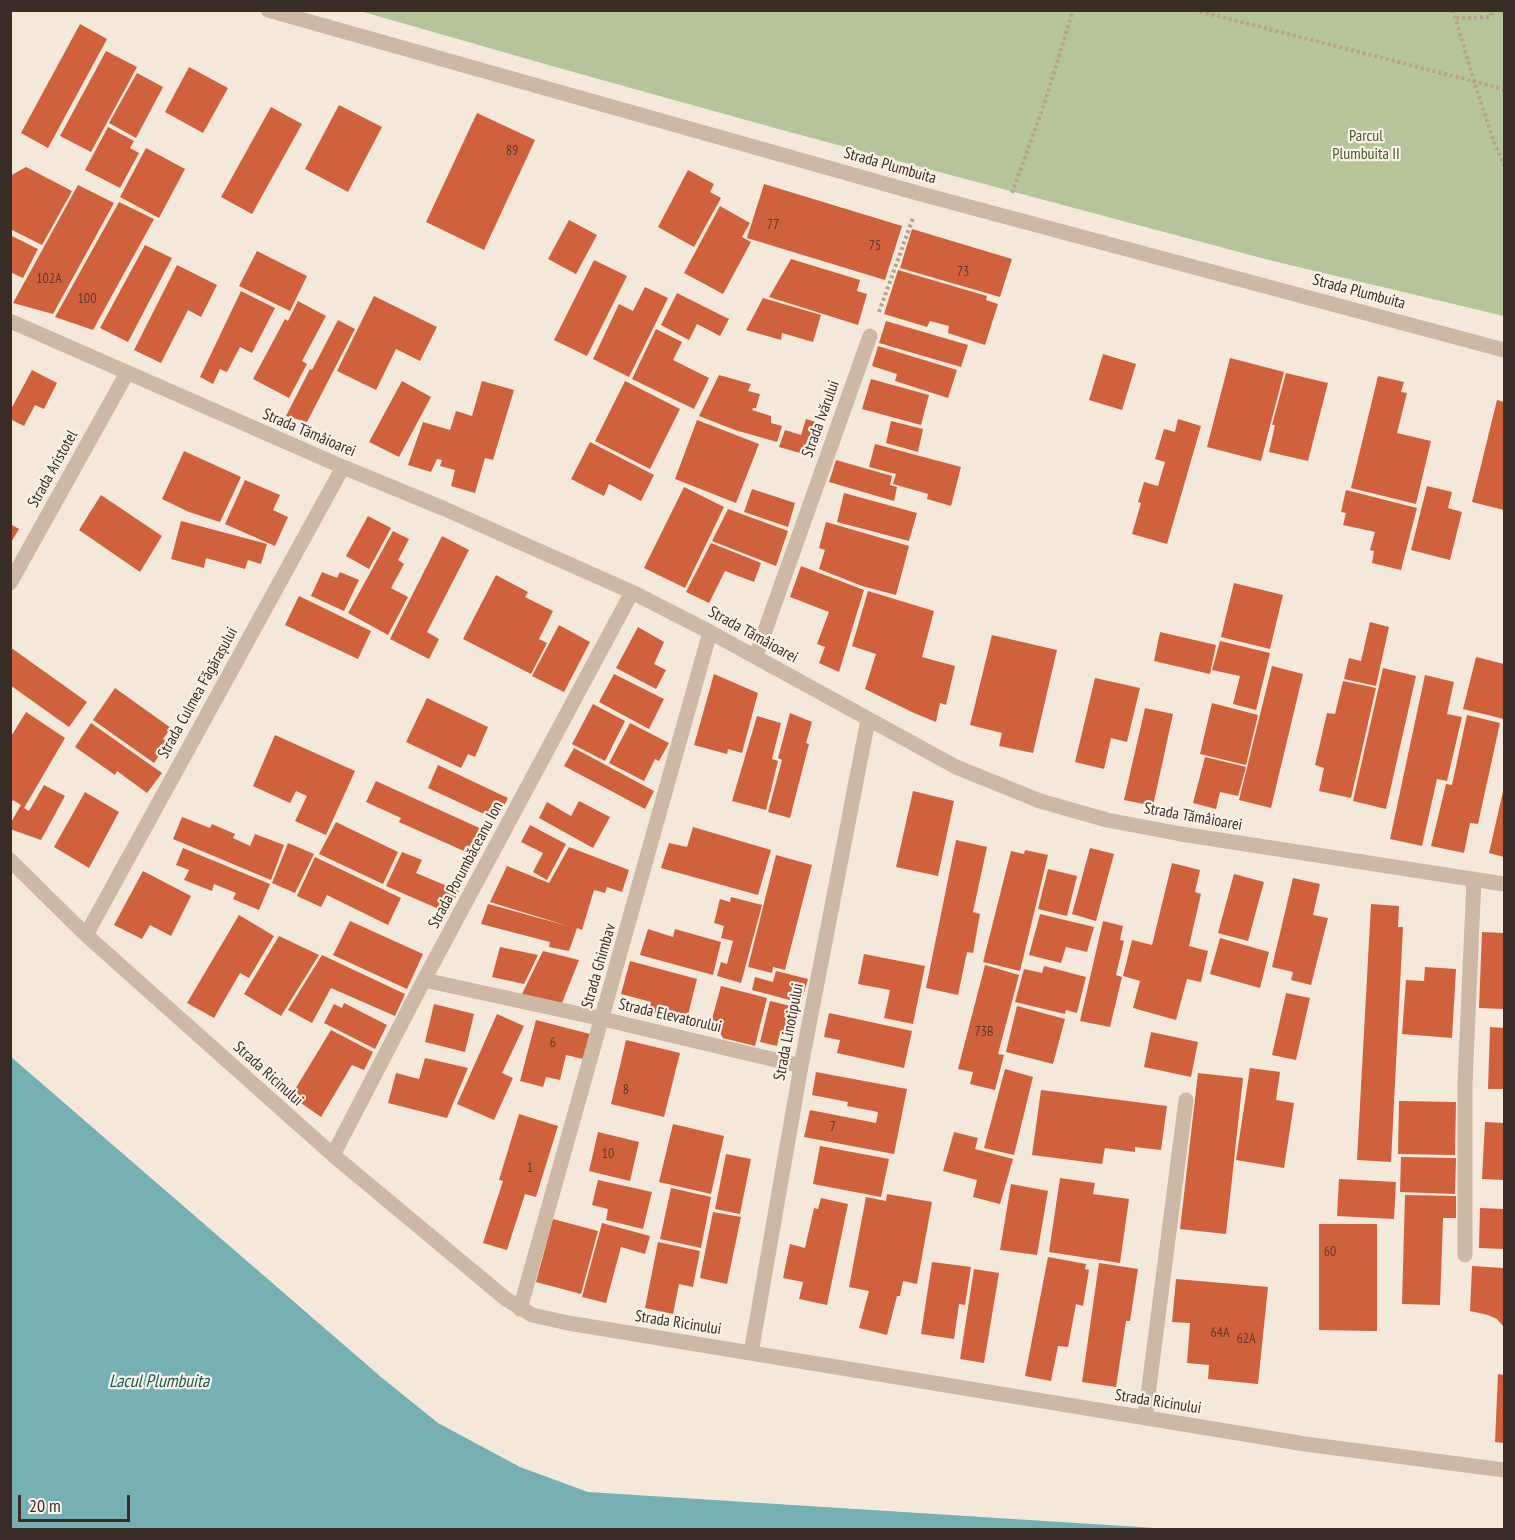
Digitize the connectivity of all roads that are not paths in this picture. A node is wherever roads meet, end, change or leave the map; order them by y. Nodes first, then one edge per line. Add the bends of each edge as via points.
1 (268, 10) edge
2 (10, 321) edge
3 (870, 336) road end
4 (1504, 350) edge
5 (127, 373) junction
6 (343, 467) junction
7 (10, 583) edge
8 (632, 592) junction
9 (710, 632) junction
10 (756, 656) junction
11 (868, 720) junction
12 (10, 860) edge
13 (1474, 879) junction
14 (1504, 884) edge
15 (86, 936) junction
16 (424, 980) junction
17 (603, 1019) junction
18 (801, 1066) junction
19 (1186, 1100) dead end
20 (333, 1155) junction
21 (1465, 1255) dead end
22 (520, 1309) junction
23 (751, 1353) junction
24 (1145, 1418) junction
25 (1504, 1470) edge

1 - 4 street, Strada Plumbuita via 921,194
2 - 5 street, Strada Tămâioarei
3 - 10 street, Strada Ivărului
5 - 6 street, Strada Tămâioarei
5 - 7 street, Strada Aristotel
6 - 8 street, Strada Tămâioarei
6 - 15 street, Strada Culmea Făgărașului
8 - 9 street, Strada Tămâioarei
8 - 16 street, Strada Porumbăceanu Ion
9 - 10 street, Strada Tămâioarei
9 - 17 street, Strada Ghimbav
10 - 11 street, Strada Tămâioarei
11 - 13 street, Strada Tămâioarei via 956,767 1040,801 1107,820
11 - 18 street, Strada Linotipului
12 - 15 street, Strada Ricinului
13 - 14 street, Strada Tămâioarei
13 - 21 street via 1465,1083
15 - 20 street, Strada Ricinului
16 - 17 street, Strada Elevatorului
16 - 20 street, Strada Porumbăceanu Ion
17 - 18 street, Strada Elevatorului
17 - 22 street, Strada Ghimbav
18 - 23 street, Strada Linotipului
19 - 24 street
20 - 22 street, Strada Ricinului
22 - 23 street, Strada Ricinului via 568,1323
23 - 24 street, Strada Ricinului
24 - 25 street, Strada Ricinului

